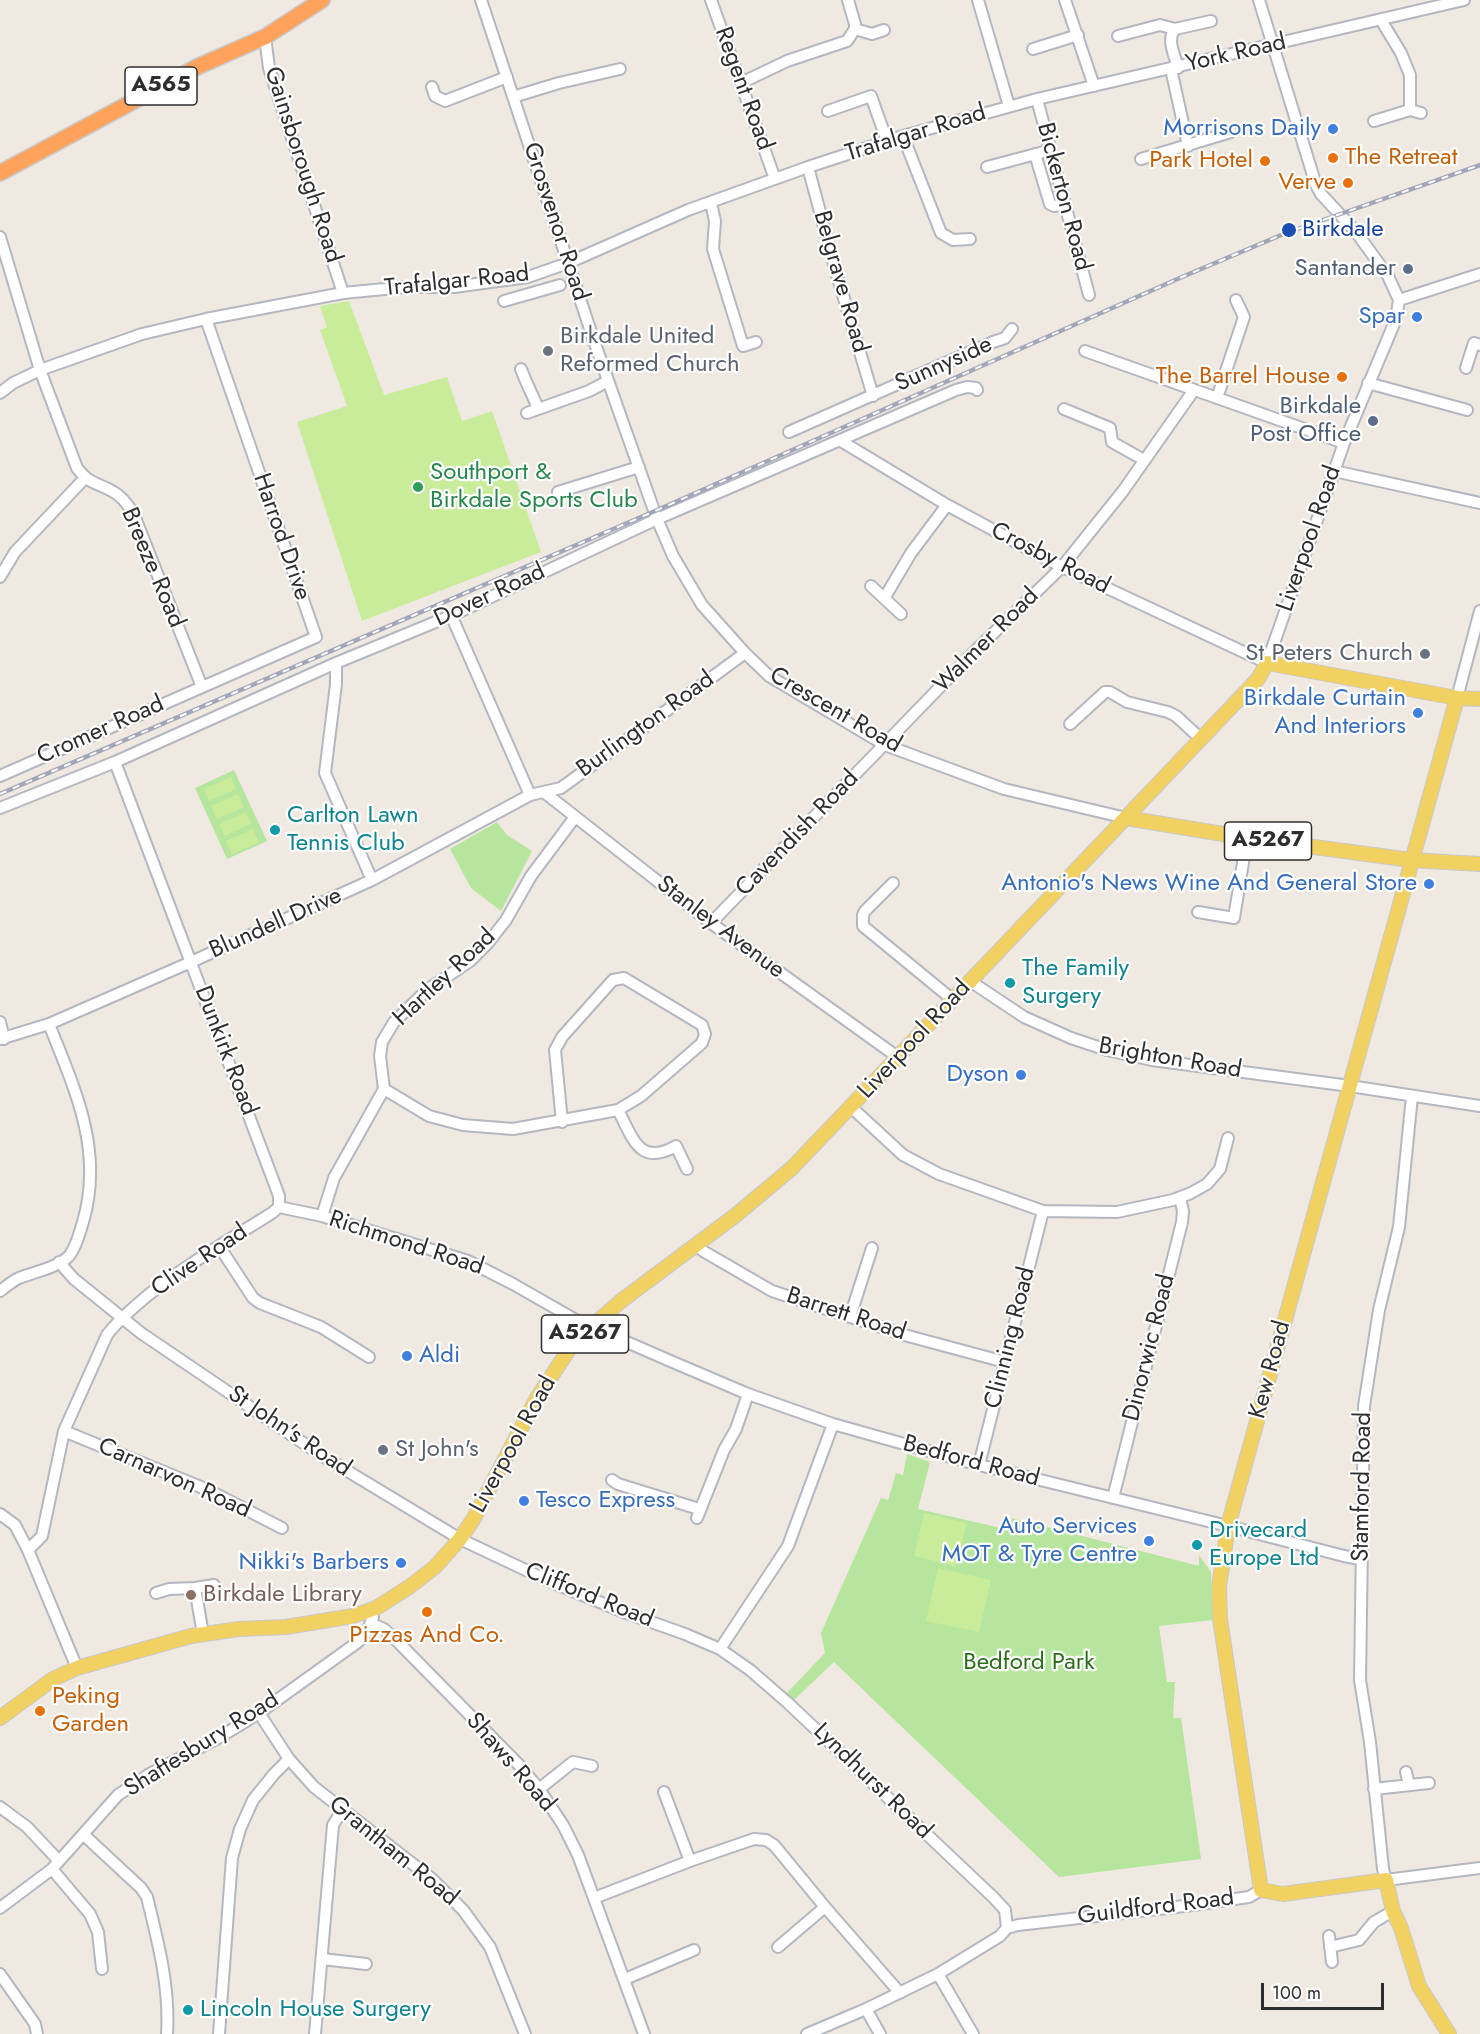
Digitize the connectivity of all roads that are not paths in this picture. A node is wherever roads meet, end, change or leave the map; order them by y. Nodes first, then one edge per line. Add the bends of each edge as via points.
1 (322, 0) edge
2 (481, 0) edge
3 (711, 0) edge
4 (848, 0) edge
5 (978, 0) edge
6 (1065, 0) edge
7 (1260, 0) edge
8 (1464, 0) edge
9 (1211, 21) dead end
10 (1381, 21) junction
11 (855, 29) junction
12 (1175, 29) junction
13 (884, 30) dead end
14 (1078, 35) junction
15 (1118, 36) dead end
16 (265, 37) junction
17 (1273, 45) junction
18 (1033, 49) dead end
19 (621, 69) dead end
20 (1174, 69) junction
21 (507, 77) junction
22 (741, 83) junction
23 (1094, 86) junction
24 (432, 87) dead end
25 (513, 97) junction
26 (1037, 99) junction
27 (445, 101) junction
28 (1009, 106) junction
29 (828, 111) dead end
30 (449, 112) dead end
31 (1374, 121) dead end
32 (1231, 132) dead end
33 (903, 136) junction
34 (887, 141) junction
35 (1188, 147) junction
36 (1051, 150) junction
37 (1035, 154) junction
38 (1141, 159) dead end
39 (808, 167) junction
40 (987, 167) dead end
41 (0, 173) edge
42 (775, 179) junction
43 (711, 203) junction
44 (1065, 204) junction
45 (0, 237) edge
46 (970, 238) dead end
47 (568, 263) junction
48 (1480, 274) edge
49 (528, 277) junction
50 (561, 285) dead end
51 (343, 293) junction
52 (533, 293) junction
53 (1089, 295) dead end
54 (1236, 300) dead end
55 (1399, 300) junction
56 (504, 301) dead end
57 (206, 319) junction
58 (1012, 329) dead end
59 (756, 342) dead end
60 (1480, 345) edge
61 (1085, 351) dead end
62 (1466, 368) dead end
63 (521, 369) dead end
64 (40, 370) junction
65 (608, 381) junction
66 (1368, 383) junction
67 (977, 390) dead end
68 (1194, 390) junction
69 (0, 393) edge
70 (873, 396) junction
71 (1217, 398) junction
72 (538, 409) junction
73 (1064, 409) dead end
74 (1467, 410) dead end
75 (527, 413) dead end
76 (789, 432) dead end
77 (841, 441) junction
78 (1344, 442) junction
79 (1144, 460) junction
80 (639, 467) junction
81 (1334, 471) junction
82 (84, 478) junction
83 (558, 492) dead end
84 (1480, 503) edge
85 (947, 505) junction
86 (656, 515) junction
87 (1062, 567) junction
88 (0, 577) edge
89 (871, 586) dead end
90 (885, 597) junction
91 (1480, 611) edge
92 (902, 614) dead end
93 (451, 615) junction
94 (745, 653) junction
95 (336, 663) junction
96 (1267, 663) junction
97 (202, 687) junction
98 (1457, 698) junction
99 (1480, 699) edge
100 (1070, 724) dead end
101 (1201, 739) junction
102 (885, 745) junction
103 (115, 762) junction
104 (0, 776) edge
105 (545, 793) junction
106 (530, 795) junction
107 (0, 808) edge
108 (575, 817) junction
109 (1126, 818) junction
110 (1247, 838) junction
111 (1411, 860) junction
112 (1480, 864) edge
113 (372, 880) junction
114 (893, 884) dead end
115 (1198, 912) dead end
116 (711, 923) junction
117 (191, 962) junction
118 (970, 981) junction
119 (953, 1000) junction
120 (0, 1022) edge
121 (49, 1024) junction
122 (2, 1039) edge
123 (899, 1058) junction
124 (1350, 1086) junction
125 (384, 1089) junction
126 (1412, 1096) junction
127 (1480, 1106) edge
128 (851, 1107) junction
129 (618, 1110) junction
130 (562, 1122) junction
131 (1228, 1138) dead end
132 (687, 1169) dead end
133 (1180, 1198) junction
134 (279, 1207) junction
135 (1043, 1211) junction
136 (322, 1216) junction
137 (698, 1244) junction
138 (219, 1246) junction
139 (872, 1248) dead end
140 (59, 1263) junction
141 (0, 1291) edge
142 (850, 1317) junction
143 (122, 1318) junction
144 (593, 1326) junction
145 (369, 1357) dead end
146 (1005, 1362) junction
147 (748, 1394) junction
148 (833, 1424) junction
149 (64, 1431) junction
150 (979, 1465) junction
151 (615, 1486) dead end
152 (1113, 1498) junction
153 (0, 1514) edge
154 (1228, 1526) junction
155 (282, 1528) dead end
156 (460, 1539) junction
157 (28, 1550) junction
158 (1360, 1559) junction
159 (214, 1585) dead end
160 (195, 1588) junction
161 (156, 1593) dead end
162 (376, 1608) junction
163 (371, 1623) junction
164 (203, 1634) junction
165 (720, 1649) junction
166 (78, 1668) junction
167 (259, 1713) junction
168 (0, 1718) edge
169 (289, 1759) junction
170 (592, 1766) dead end
171 (1407, 1772) dead end
172 (1429, 1783) dead end
173 (1408, 1785) junction
174 (539, 1789) junction
175 (1374, 1789) junction
176 (664, 1792) dead end
177 (0, 1807) edge
178 (342, 1811) junction
179 (84, 1835) junction
180 (690, 1861) junction
181 (56, 1865) junction
182 (1480, 1868) edge
183 (1386, 1880) junction
184 (1261, 1890) junction
185 (594, 1898) junction
186 (825, 1907) junction
187 (0, 1908) edge
188 (1393, 1911) junction
189 (1007, 1928) junction
190 (778, 1947) dead end
191 (694, 1950) dead end
192 (322, 1959) junction
193 (1332, 1962) dead end
194 (366, 1964) dead end
195 (102, 1969) dead end
196 (0, 1974) edge
197 (938, 1974) junction
198 (625, 1979) junction
199 (900, 1993) junction
200 (866, 2008) junction
201 (37, 2034) edge
202 (167, 2034) edge
203 (219, 2034) edge
204 (315, 2034) edge
205 (525, 2034) edge
206 (644, 2034) edge
207 (807, 2034) edge
208 (880, 2034) edge
209 (973, 2034) edge
210 (1449, 2034) edge

1 - 16 highway, A565
2 - 21 street, Grosvenor Road
3 - 22 street, Regent Road
4 - 11 street
5 - 28 street
6 - 14 street
7 - 17 street
8 - 10 street, York Road
9 - 12 street
10 - 17 street, York Road
10 - 31 street via 1410,75 1415,112
11 - 13 street via 872,34
11 - 22 street via 847,41 787,61
12 - 15 street via 1160,26
12 - 20 street via 1170,40
14 - 18 street
14 - 23 street
16 - 41 highway, A565 via 199,66
16 - 51 street, Gainsborough Road via 269,68
17 - 20 street, York Road
17 - 55 street via 1316,185 1366,244
19 - 25 street
20 - 23 street, York Road
20 - 35 street
21 - 25 street, Grosvenor Road
21 - 27 street
22 - 42 street, Regent Road
23 - 26 street, York Road
24 - 27 street via 435,96
25 - 47 street, Grosvenor Road
26 - 28 street, York Road
26 - 36 street, Bickerton Road
27 - 30 street
28 - 33 street, Trafalgar Road
29 - 34 street via 871,96
32 - 35 street
33 - 34 street, Trafalgar Road
33 - 46 street via 941,233 953,240
34 - 39 street, Trafalgar Road
35 - 38 street
36 - 37 street
36 - 44 street, Bickerton Road
37 - 40 street
37 - 44 street via 1050,204
39 - 42 street, Trafalgar Road
39 - 70 street, Belgrave Road
42 - 43 street, Trafalgar Road
43 - 47 street, Trafalgar Road
43 - 59 street via 715,221 713,249 744,351
44 - 53 street, Bickerton Road
45 - 64 street
47 - 49 street, Trafalgar Road
47 - 65 street, Grosvenor Road
48 - 55 street
49 - 51 street, Trafalgar Road via 454,287
49 - 52 street
50 - 52 street
51 - 57 street, Trafalgar Road
52 - 56 street
54 - 71 street via 1244,317
55 - 66 street, Liverpool Road via 1396,319
57 - 64 street, Trafalgar Road via 142,334
57 - 97 street, Harrod Drive via 316,637
58 - 70 street, Sunnyside via 1005,338
60 - 62 street via 1474,344
61 - 68 street
63 - 72 street
64 - 69 street, Trafalgar Road
64 - 82 street
65 - 72 street
65 - 80 street, Grosvenor Road
66 - 74 street
66 - 78 street, Liverpool Road
67 - 77 street, Dover Road via 972,386 956,390
68 - 71 street
68 - 79 street, Walmer Road
70 - 76 street, Sunnyside
71 - 78 street
72 - 75 street
73 - 79 street via 1110,428 1112,442
77 - 85 street, Crosby Road
77 - 86 street, Dover Road
78 - 81 street, Liverpool Road
79 - 87 street, Walmer Road
80 - 83 street
80 - 86 street, Grosvenor Road
81 - 84 street
81 - 96 street, Liverpool Road
82 - 88 street via 15,552
82 - 97 street, Breeze Road via 111,490 134,515
85 - 87 street, Crosby Road
85 - 90 street via 911,553
86 - 93 street, Dover Road
86 - 94 street, Crescent Road via 673,556 702,604
87 - 96 street, Crosby Road
87 - 102 street, Walmer Road
89 - 90 street
90 - 92 street
91 - 98 street
93 - 95 street, Dover Road
93 - 106 street
94 - 102 street, Crescent Road via 769,676
94 - 105 street, Burlington Road via 561,789
95 - 103 street, Dover Road
95 - 113 street via 325,773
96 - 98 main road
96 - 101 main road, Liverpool Road via 1258,679
97 - 104 street, Cromer Road
98 - 99 main road
98 - 111 main road, Kew Road
100 - 101 street via 1105,692 1110,692 1126,702 1176,716
101 - 109 main road, Liverpool Road
102 - 109 street, Crescent Road via 1004,789
102 - 116 street, Cavendish Road
103 - 107 street, Dover Road
103 - 117 street, Dunkirk Road
105 - 106 street, Blundell Drive
105 - 108 street, Stanley Avenue
106 - 113 street, Blundell Drive
108 - 116 street, Stanley Avenue
108 - 125 street, Hartley Road via 488,943 470,961 427,990 394,1022 382,1042
109 - 110 main road, A5267
109 - 118 main road, Liverpool Road / A5267
110 - 111 main road, A5267
110 - 115 street via 1234,918
111 - 112 main road, A5267
111 - 124 main road, Kew Road
113 - 117 street, Blundell Drive
114 - 119 street via 865,911 863,926
116 - 123 street, Stanley Avenue
117 - 121 street, Blundell Drive
117 - 134 street, Dunkirk Road via 277,1191
118 - 119 main road, Liverpool Road / A5267
118 - 124 street, Brighton Road via 1024,1017 1107,1050 1152,1060
119 - 123 main road, Liverpool Road / A5267
120 - 122 street
121 - 122 street, Blundell Drive
121 - 140 street via 77,1098 88,1138 91,1175 88,1206 77,1243
123 - 128 main road, Liverpool Road / A5267
124 - 126 street, Brighton Road
124 - 154 main road, Kew Road
125 - 130 street via 429,1116 463,1125 513,1129
125 - 136 street via 334,1178
126 - 127 street, Brighton Road
126 - 158 street, Stamford Road via 1399,1227 1379,1310 1364,1406
128 - 135 street via 903,1155 939,1174
128 - 137 main road, Liverpool Road / A5267 via 792,1168
129 - 130 street
129 - 130 street via 641,1096 702,1043 705,1034 702,1025 624,978 613,980 555,1050
129 - 132 street via 638,1148 654,1154 676,1146
131 - 133 street via 1220,1169 1207,1184
133 - 135 street via 1117,1212
133 - 152 street, Dinorwic Road via 1182,1222
134 - 136 street, Richmond Road
134 - 138 street, Clive Road
135 - 146 street, Clinning Road
136 - 144 street, Richmond Road via 468,1261
137 - 142 street, Barrett Road via 703,1251 772,1291
137 - 144 main road, Liverpool Road / A5267
138 - 143 street, Clive Road via 164,1283
138 - 145 street via 253,1298 321,1327
139 - 142 street
140 - 141 street via 16,1279
140 - 143 street, St John's Road
142 - 146 street, Barrett Road
143 - 149 street, Clive Road via 107,1335
143 - 156 street, St John's Road via 321,1455
144 - 147 street, Bedford Road
144 - 156 main road, Liverpool Road / A5267 via 570,1348 537,1398
146 - 150 street, Clinning Road
147 - 148 street, Bedford Road
147 - 151 street via 698,1513
148 - 150 street, Bedford Road
148 - 165 street via 788,1546
149 - 155 street, Carnarvon Road via 208,1490
149 - 157 street, Clive Road via 42,1536
150 - 152 street, Bedford Road
152 - 154 street, Bedford Road
153 - 157 street via 15,1525
154 - 158 street, Bedford Road
154 - 184 main road, Kew Road via 1219,1587 1220,1619
156 - 162 main road, Liverpool Road / A5267 via 435,1567
156 - 165 street, Clifford Road via 552,1582
157 - 166 street
158 - 175 street, Stamford Road via 1360,1680
159 - 160 street
160 - 161 street
160 - 164 street
162 - 163 street, Shaftesbury Road
162 - 164 main road, Liverpool Road / A5267 via 286,1627
163 - 167 street, Shaftesbury Road via 358,1642
163 - 174 street, Shaws Road via 400,1644
164 - 166 main road, Liverpool Road / A5267
165 - 189 street, Lyndhurst Road via 788,1703 994,1898 1005,1910
166 - 168 main road, Liverpool Road / A5267 via 53,1679
167 - 169 street, Grantham Road
167 - 179 street, Shaftesbury Road via 148,1775 118,1796
169 - 178 street, Grantham Road
169 - 203 street via 253,1800 232,1858
170 - 174 street via 573,1762
171 - 173 street
172 - 173 street
173 - 175 street
174 - 185 street, Shaws Road via 563,1825
175 - 183 street, Stamford Road
176 - 180 street
177 - 181 street via 27,1827
178 - 192 street via 333,1825
178 - 205 street, Grantham Road via 432,1880 463,1910 490,1947
179 - 181 street, Shaftesbury Road
179 - 202 street via 147,1897 167,1989
180 - 185 street
180 - 186 street via 754,1839 766,1840
181 - 187 street, Shaftesbury Road
181 - 195 street via 98,1932
182 - 183 street
183 - 184 main road, Guildford Road via 1283,1894
183 - 188 main road
184 - 189 street, Guildford Road via 1249,1897
185 - 198 street, Shaws Road
186 - 190 street
186 - 199 street
188 - 193 street via 1374,1922 1359,1940 1330,1941
188 - 210 main road via 1419,1986
189 - 197 street, Guildford Road
191 - 198 street
192 - 194 street
192 - 204 street
196 - 201 street via 35,2024
197 - 199 street, Guildford Road
197 - 209 street
198 - 206 street, Shaws Road
199 - 200 street, Guildford Road
200 - 207 street, Guildford Road
200 - 208 street

